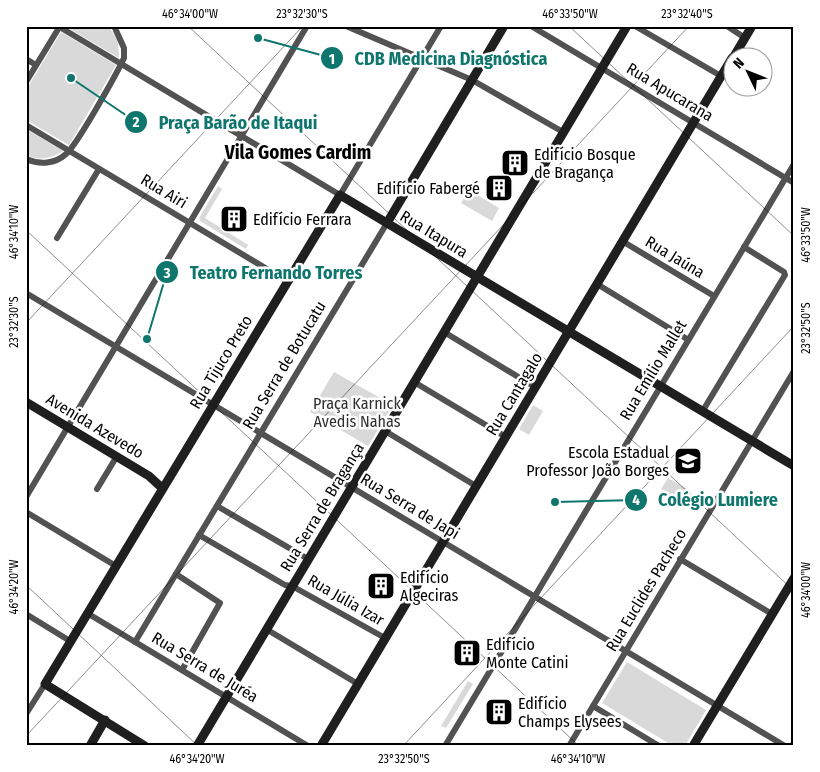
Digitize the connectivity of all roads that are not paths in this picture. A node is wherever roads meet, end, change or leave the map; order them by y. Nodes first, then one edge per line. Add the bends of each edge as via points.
1 (59, 26) edge
2 (114, 26) edge
3 (307, 26) edge
4 (346, 26) edge
5 (441, 26) edge
6 (504, 26) edge
7 (531, 26) edge
8 (627, 26) edge
9 (635, 26) edge
10 (727, 26) edge
11 (752, 26) edge
12 (745, 38) junction
13 (739, 48) edge
14 (422, 58) junction
15 (26, 59) edge
16 (121, 64) junction
17 (36, 65) junction
18 (602, 68) junction
19 (721, 76) joint
20 (472, 80) junction
21 (26, 82) edge
22 (694, 123) junction
23 (26, 125) edge
24 (563, 132) junction
25 (241, 136) junction
26 (69, 151) junction
27 (26, 159) edge
28 (794, 164) edge
29 (99, 168) junction
30 (786, 178) junction
31 (794, 183) edge
32 (340, 195) junction
33 (387, 222) junction
34 (190, 223) junction
35 (57, 238) dead end
36 (622, 241) junction
37 (744, 247) junction
38 (477, 277) junction
39 (288, 281) junction
40 (596, 284) junction
41 (26, 293) edge
42 (714, 296) junction
43 (444, 332) junction
44 (568, 332) junction
45 (688, 339) junction
46 (116, 347) junction
47 (794, 371) edge
48 (414, 382) junction
49 (660, 387) junction
50 (535, 388) junction
51 (26, 402) edge
52 (213, 404) junction
53 (702, 412) junction
54 (68, 427) junction
55 (385, 431) junction
56 (261, 433) junction
57 (506, 437) junction
58 (751, 441) junction
59 (116, 456) junction
60 (794, 466) edge
61 (164, 485) junction
62 (476, 486) junction
63 (352, 487) junction
64 (97, 489) dead end
65 (26, 496) edge
66 (217, 506) junction
67 (26, 512) edge
68 (199, 534) junction
69 (443, 541) junction
70 (308, 559) junction
71 (680, 560) junction
72 (116, 566) junction
73 (176, 574) junction
74 (794, 578) edge
75 (292, 586) junction
76 (534, 596) junction
77 (88, 613) junction
78 (26, 614) edge
79 (772, 614) junction
80 (266, 629) junction
81 (385, 638) junction
82 (70, 641) junction
83 (136, 642) junction
84 (626, 651) junction
85 (182, 670) junction
86 (45, 684) junction
87 (358, 684) junction
88 (227, 696) junction
89 (718, 704) junction
90 (593, 706) junction
91 (26, 714) edge
92 (105, 720) junction
93 (696, 745) edge
94 (90, 746) edge
95 (145, 746) edge
96 (197, 746) edge
97 (308, 746) edge
98 (321, 746) edge
99 (445, 746) edge
100 (569, 746) edge
101 (659, 746) edge
102 (786, 746) edge

1 - 16 street, Rua Itapura
1 - 17 street
2 - 16 street via 124,48
3 - 25 street
4 - 14 street
5 - 14 street, Rua Tijuco Preto
6 - 20 street, Rua Serra de Botucatu
7 - 18 street, Rua Apucarana
8 - 18 street, Rua Serra de Bragança
9 - 19 street
10 - 12 street
11 - 12 street, Rua Cantagalo
12 - 13 street, Rua Cantagalo
14 - 20 street
14 - 32 street, Rua Tijuco Preto
15 - 17 street
16 - 25 street, Rua Itapura
16 - 26 street
17 - 21 street
18 - 22 street, Rua Apucarana
18 - 24 street, Rua Serra de Bragança
19 - 22 street, Rua Cantagalo
20 - 24 street
20 - 33 street, Rua Serra de Botucatu
22 - 30 street, Rua Apucarana
22 - 36 street, Rua Cantagalo
23 - 26 street, Rua Airi
24 - 38 street, Rua Serra de Bragança
25 - 32 street, Rua Itapura
25 - 34 street
26 - 27 street via 49,163
26 - 29 street, Rua Airi
28 - 30 street, Rua Emílio Mallet
29 - 34 street, Rua Airi
29 - 35 street
30 - 31 street, Rua Apucarana
30 - 37 street, Rua Emílio Mallet
32 - 33 street, Rua Itapura
32 - 39 street, Rua Tijuco Preto
33 - 38 street, Rua Itapura
33 - 56 street, Rua Serra de Botucatu
34 - 39 street, Rua Airi
34 - 46 street
36 - 40 street, Rua Cantagalo
36 - 42 street, Rua Jaúna
37 - 42 street, Rua Emílio Mallet
37 - 53 street via 781,269 785,275
38 - 43 street, Rua Serra de Bragança
38 - 44 street, Rua Itapura
39 - 52 street, Rua Tijuco Preto
40 - 44 street, Rua Cantagalo
40 - 45 street
41 - 46 street, Rua Serra de Japi
42 - 45 street, Rua Emílio Mallet
43 - 48 street, Rua Serra de Bragança
43 - 50 street
44 - 49 street, Rua Itapura
44 - 50 street, Rua Cantagalo
45 - 49 street, Rua Emílio Mallet
46 - 52 street, Rua Serra de Japi
46 - 54 street
47 - 58 street, Rua Euclides Pacheco
48 - 55 street, Rua Serra de Bragança
48 - 57 street
49 - 53 street, Rua Itapura
49 - 76 street, Rua Emílio Mallet
50 - 57 street, Rua Cantagalo
51 - 54 street, Avenida Azevedo
52 - 56 street, Rua Serra de Japi
52 - 61 street, Rua Tijuco Preto
53 - 58 street, Rua Itapura
54 - 59 street, Avenida Azevedo
54 - 65 street
55 - 62 street
55 - 63 street, Rua Serra de Bragança
56 - 63 street, Rua Serra de Japi
56 - 66 street, Rua Serra de Botucatu
57 - 62 street, Rua Cantagalo
58 - 60 street, Rua Itapura
58 - 71 street, Rua Euclides Pacheco
59 - 61 street, Avenida Azevedo via 149,476 155,484
59 - 64 street
61 - 72 street, Rua Tijuco Preto
62 - 69 street, Rua Cantagalo
63 - 69 street, Rua Serra de Japi
63 - 70 street, Rua Serra de Bragança
66 - 68 street, Rua Serra de Botucatu
66 - 70 street
67 - 72 street
68 - 73 street, Rua Serra de Botucatu
68 - 75 street, Rua Júlia Izar via 284,585
69 - 76 street, Rua Serra de Japi
69 - 81 street, Rua Cantagalo
70 - 75 street, Rua Serra de Bragança
71 - 79 street
71 - 84 street, Rua Euclides Pacheco
72 - 77 street, Rua Tijuco Preto
73 - 83 street, Rua Serra de Botucatu
73 - 85 street via 220,603
74 - 79 street
75 - 80 street, Rua Serra de Bragança
75 - 81 street, Rua Júlia Izar
76 - 84 street, Rua Serra de Japi
76 - 99 street, Rua Emílio Mallet
77 - 82 street, Rua Tijuco Preto
77 - 83 street, Rua Serra de Juréa
78 - 82 street
79 - 89 street
80 - 87 street
80 - 88 street, Rua Serra de Bragança
81 - 87 street, Rua Cantagalo
82 - 86 street, Rua Tijuco Preto
83 - 85 street, Rua Serra de Juréa
84 - 89 street, Rua Serra de Japi
84 - 90 street, Rua Euclides Pacheco
85 - 88 street, Rua Serra de Juréa
86 - 91 street, Rua Tijuco Preto
86 - 92 street
87 - 98 street, Rua Cantagalo
88 - 96 street, Rua Serra de Bragança
88 - 97 street, Rua Serra de Juréa
89 - 93 street
89 - 102 street
90 - 100 street, Rua Euclides Pacheco
90 - 101 street
92 - 94 street
92 - 95 street

